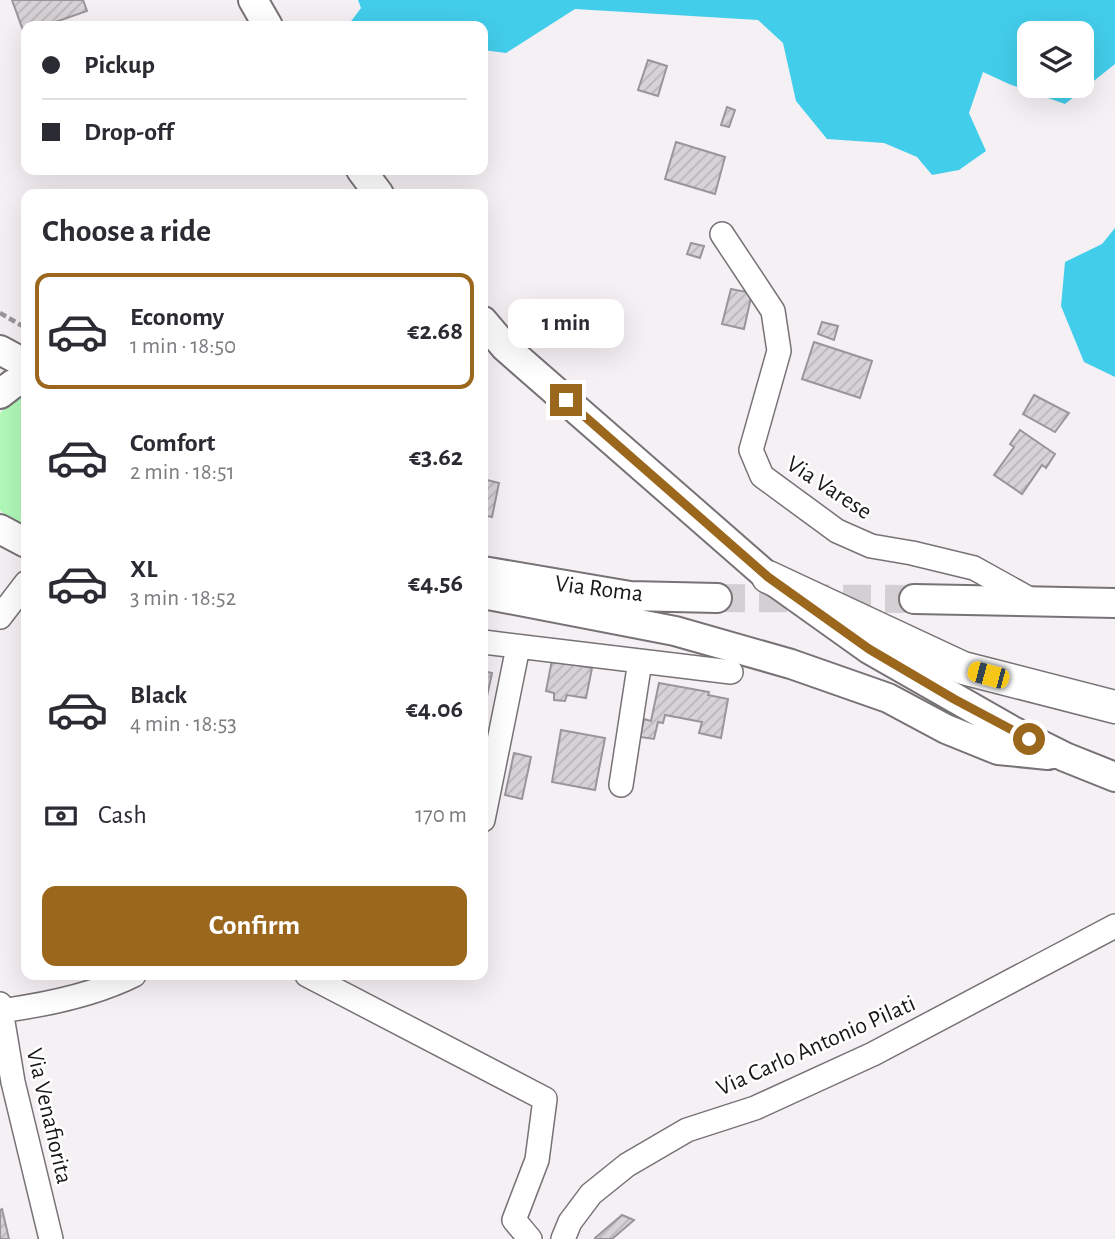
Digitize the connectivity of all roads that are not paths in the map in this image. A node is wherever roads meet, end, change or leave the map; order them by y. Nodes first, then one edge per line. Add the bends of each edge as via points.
1 (253, 0) edge
2 (265, 21) edge
3 (722, 234) dead end
4 (488, 327) edge
5 (0, 351) edge
6 (21, 362) edge
7 (21, 381) edge
8 (0, 394) edge
9 (0, 529) edge
10 (21, 541) edge
11 (488, 572) edge
12 (768, 577) junction
13 (21, 590) edge
14 (488, 595) edge
15 (717, 598) tunnel mouth
16 (914, 599) tunnel mouth
17 (1035, 601) junction
18 (1115, 603) edge
19 (0, 617) edge
20 (488, 643) edge
21 (518, 648) junction
22 (640, 661) junction
23 (731, 672) dead end
24 (1115, 708) edge
25 (492, 736) edge
26 (1065, 757) junction
27 (488, 773) edge
28 (1115, 777) edge
29 (621, 785) dead end
30 (1115, 926) edge
31 (120, 980) edge
32 (317, 980) edge
33 (0, 1004) edge
34 (0, 1010) edge
35 (51, 1239) edge
36 (530, 1239) edge
37 (563, 1239) edge

1 - 2 main road
3 - 17 street, Via Varese via 773,311 779,351 751,450 762,476 837,531 871,546 974,568
4 - 12 main road
5 - 6 main road
7 - 8 main road
9 - 10 main road
11 - 15 main road, Via Roma via 630,596
12 - 24 highway via 963,668
12 - 26 main road via 869,649
13 - 19 street
14 - 26 main road via 675,631 779,660 888,698 998,750
16 - 17 main road
17 - 18 main road
20 - 21 street
21 - 22 street
21 - 25 street
22 - 23 street
22 - 29 street
25 - 27 street
26 - 28 main road
30 - 37 street, Via Carlo Antonio Pilati via 861,1059 755,1108 687,1130 627,1165 591,1194
31 - 34 street via 27,1007
32 - 36 street via 545,1099 537,1160 514,1220
33 - 34 street, Via Venafiorita
34 - 35 street, Via Venafiorita

